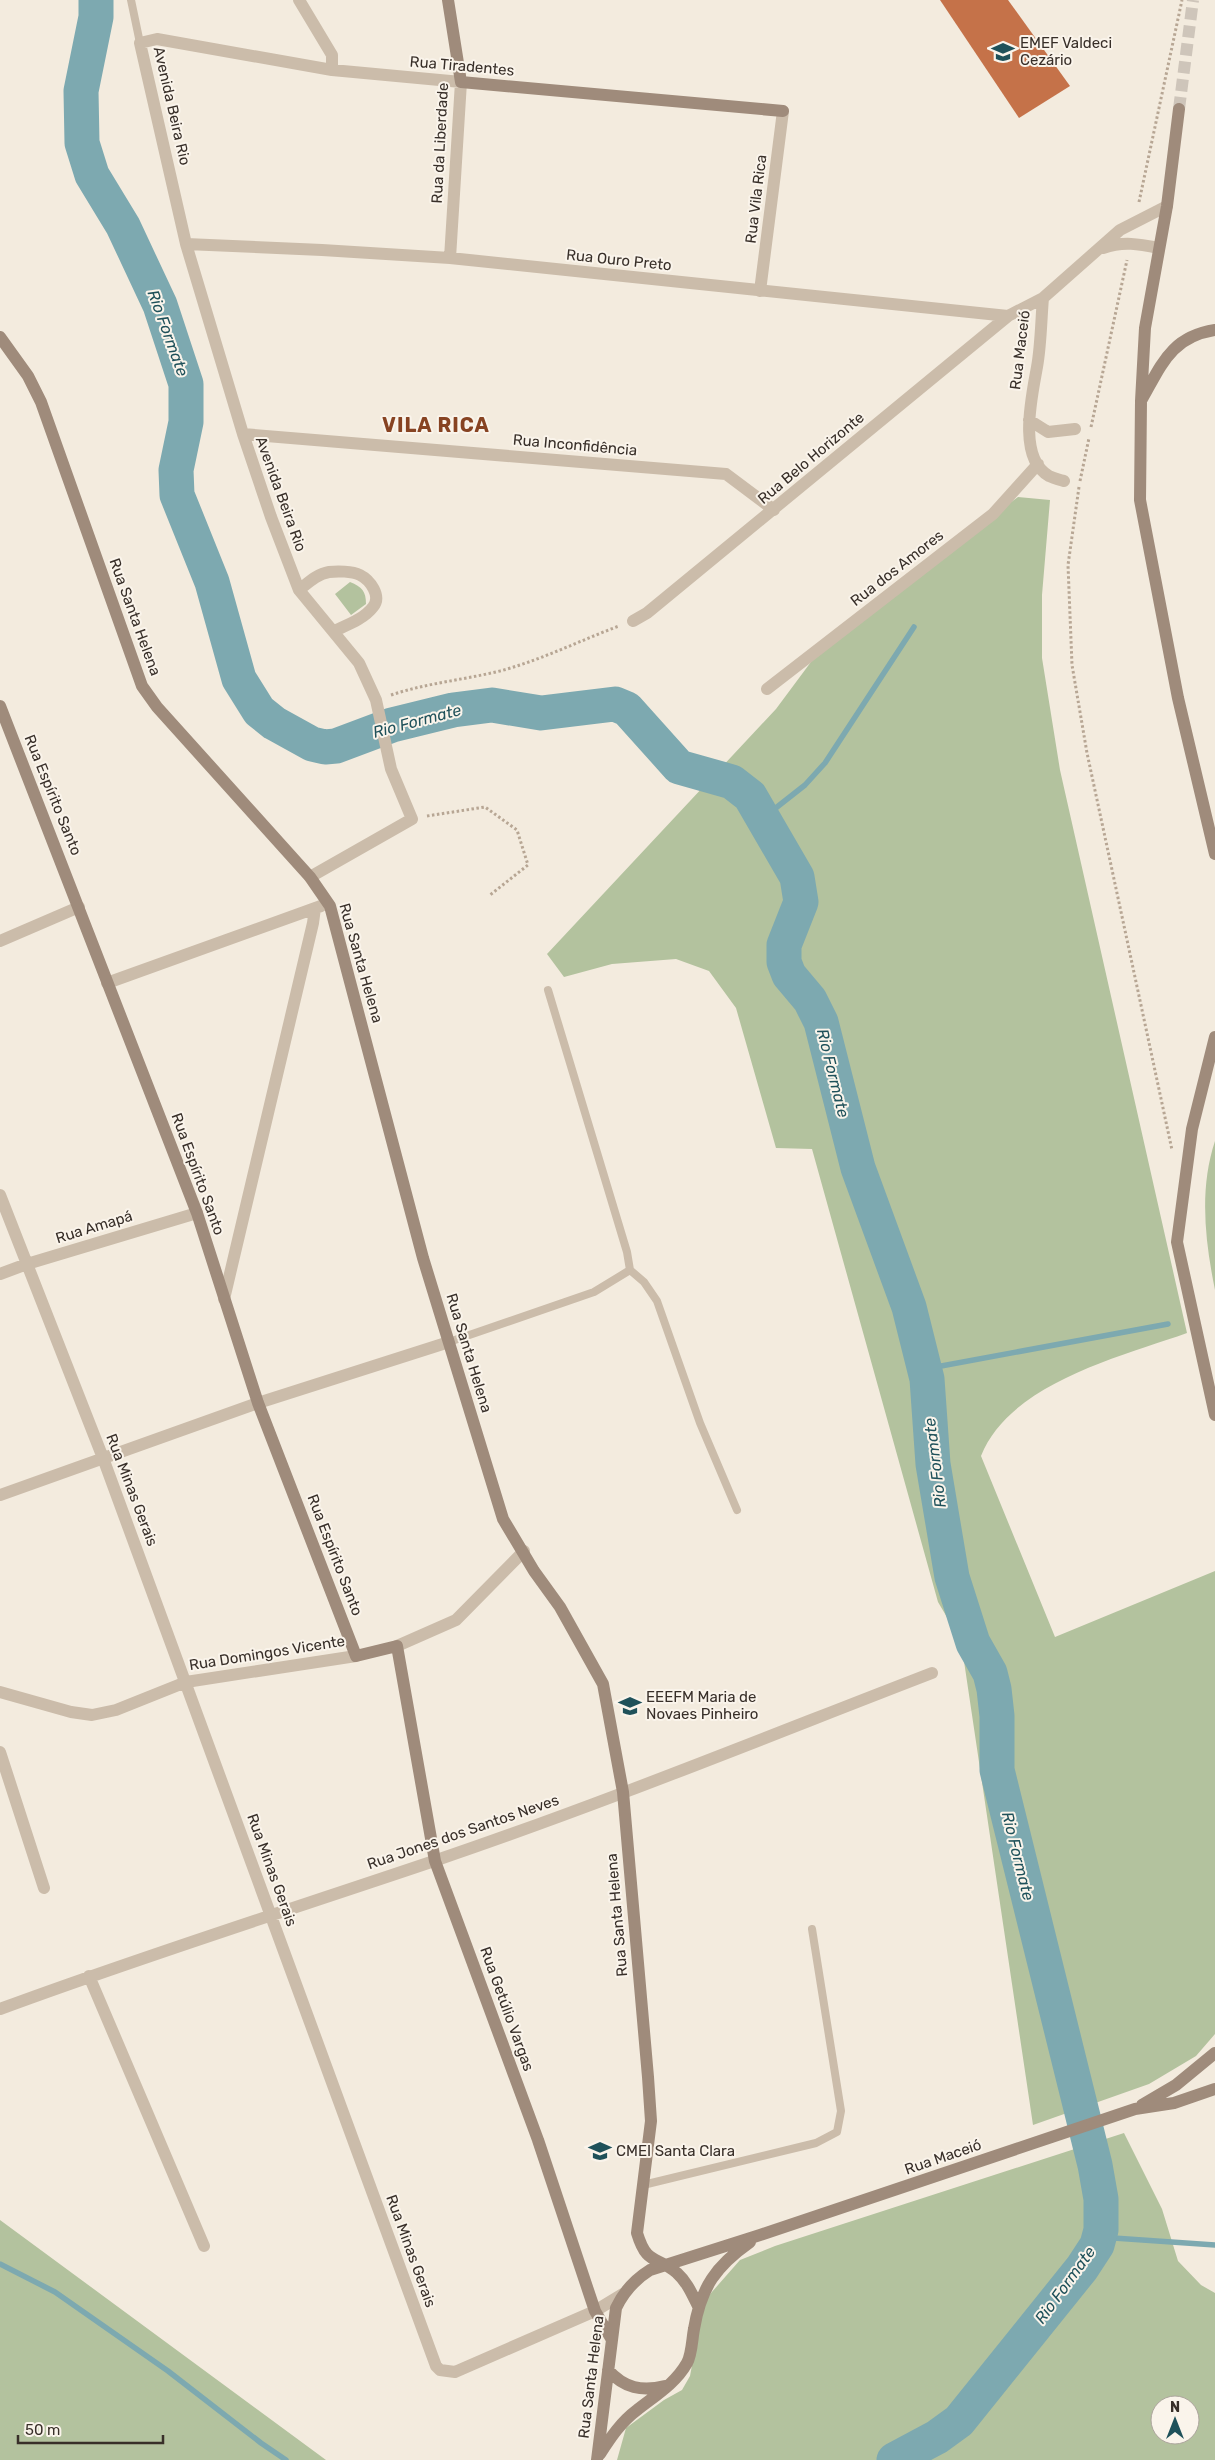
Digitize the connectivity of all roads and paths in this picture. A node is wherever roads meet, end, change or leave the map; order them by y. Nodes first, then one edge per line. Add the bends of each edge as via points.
1 (131, 0) edge
2 (299, 0) edge
3 (448, 0) edge
4 (1182, 0) edge
5 (140, 43) junction
6 (332, 70) junction
7 (461, 82) junction
8 (1179, 109) tunnel mouth
9 (783, 111) joint
10 (1167, 206) junction
11 (1134, 223) junction
12 (1130, 243) junction
13 (186, 244) junction
14 (1159, 248) junction
15 (1099, 249) junction
16 (450, 258) junction
17 (760, 291) junction
18 (1043, 298) junction
19 (1008, 316) junction
20 (1215, 330) edge
21 (0, 336) edge
22 (1140, 401) junction
23 (1029, 420) junction
24 (1076, 430) dead end
25 (243, 434) junction
26 (1038, 464) junction
27 (1064, 481) dead end
28 (774, 510) junction
29 (299, 590) junction
30 (633, 621) joint
31 (334, 631) junction
32 (768, 689) dead end
33 (376, 700) junction
34 (0, 706) edge
35 (412, 818) junction
36 (1215, 854) edge
37 (310, 876) junction
38 (490, 895) dead end
39 (328, 903) junction
40 (79, 908) junction
41 (315, 908) junction
42 (0, 941) edge
43 (107, 983) junction
44 (548, 990) dead end
45 (1215, 1038) edge
46 (1172, 1151) dead end
47 (0, 1195) edge
48 (197, 1213) junction
49 (26, 1264) junction
50 (630, 1270) junction
51 (0, 1274) edge
52 (224, 1298) junction
53 (449, 1342) junction
54 (258, 1403) junction
55 (1215, 1416) edge
56 (103, 1458) junction
57 (0, 1494) edge
58 (737, 1510) dead end
59 (524, 1551) junction
60 (397, 1646) junction
61 (356, 1656) junction
62 (932, 1674) dead end
63 (186, 1682) junction
64 (0, 1692) edge
65 (0, 1752) edge
66 (623, 1792) junction
67 (435, 1861) junction
68 (44, 1888) dead end
69 (271, 1915) junction
70 (812, 1929) dead end
71 (89, 1976) junction
72 (0, 2009) edge
73 (1215, 2053) edge
74 (1212, 2093) edge
75 (1135, 2109) junction
76 (643, 2185) junction
77 (760, 2235) junction
78 (204, 2246) dead end
79 (664, 2265) junction
80 (622, 2294) junction
81 (698, 2306) junction
82 (595, 2311) junction
83 (612, 2340) junction
84 (608, 2370) junction
85 (670, 2385) junction
86 (597, 2459) edge

1 - 5 lane
2 - 6 street via 332,54
3 - 7 street, Rua da Liberdade
4 - 11 path
5 - 6 street, Rua Tiradentes via 157,39
5 - 13 street, Avenida Beira Rio
6 - 7 street, Rua Tiradentes
7 - 9 street, Rua Tiradentes
7 - 16 street, Rua da Liberdade
8 - 10 street
9 - 17 street, Rua Vila Rica
10 - 11 street, Rua Maceió
10 - 14 street
11 - 15 street, Rua Maceió via 1120,230
12 - 14 street, Rua Maceió
12 - 15 street, Rua Maceió
12 - 46 path via 1080,482 1070,556 1072,665 1087,753
13 - 16 street, Rua Ouro Preto
13 - 25 street, Avenida Beira Rio
14 - 22 street via 1145,328
15 - 18 street, Rua Maceió
16 - 17 street, Rua Ouro Preto
17 - 19 street, Rua Ouro Preto
18 - 19 street
18 - 23 street, Rua Maceió
19 - 28 street, Rua Belo Horizonte
20 - 22 street via 1197,333 1171,350
21 - 37 street, Rua Santa Helena via 28,376 40,402 142,686 157,707
22 - 36 street via 1140,500 1178,698
23 - 24 street via 1048,432
23 - 26 street, Rua Maceió via 1029,436
25 - 28 street, Rua Inconfidência via 726,474
25 - 29 street, Avenida Beira Rio
26 - 27 street via 1048,476
26 - 32 street, Rua dos Amores via 994,514
28 - 30 street, Rua Belo Horizonte via 648,613
29 - 31 street, Avenida Beira Rio
29 - 31 street via 328,572 359,575 371,585 376,595 375,605 363,616
30 - 33 path via 555,653 500,671 417,687
31 - 33 street, Avenida Beira Rio via 359,663
33 - 35 street, Avenida Beira Rio via 391,769
34 - 40 street, Rua Espírito Santo
35 - 37 street
35 - 38 path via 485,807 517,830 528,865
37 - 39 street, Rua Santa Helena
39 - 41 street
39 - 53 street, Rua Santa Helena via 423,1258
40 - 42 street
40 - 43 street, Rua Espírito Santo
41 - 43 street
41 - 52 street
43 - 48 street, Rua Espírito Santo
44 - 50 lane via 625,1243
45 - 55 street via 1192,1129 1177,1242
47 - 49 street, Rua Minas Gerais
48 - 49 street, Rua Amapá
48 - 52 street, Rua Espírito Santo
49 - 51 street, Rua Amapá
49 - 56 street, Rua Minas Gerais
50 - 53 lane via 594,1292
50 - 58 lane via 644,1282 657,1301 700,1422
52 - 54 street, Rua Espírito Santo
53 - 54 street
53 - 59 street, Rua Santa Helena via 503,1519
54 - 56 street
54 - 61 street, Rua Espírito Santo
56 - 57 street
56 - 63 street, Rua Minas Gerais
59 - 60 street, Rua Domingos Vicente via 456,1620
59 - 66 street, Rua Santa Helena via 560,1607 602,1684
60 - 61 street, Rua Domingos Vicente
60 - 67 street, Rua Getúlio Vargas
61 - 63 street, Rua Domingos Vicente
62 - 66 street, Rua Jones dos Santos Neves
63 - 64 street, Rua Domingos Vicente via 116,1710 92,1715
63 - 69 street, Rua Minas Gerais
65 - 68 street
66 - 67 street, Rua Jones dos Santos Neves
66 - 76 street, Rua Santa Helena via 650,2121
67 - 69 street, Rua Jones dos Santos Neves
67 - 82 street, Rua Getúlio Vargas via 538,2140
69 - 71 street, Rua Jones dos Santos Neves
69 - 82 street, Rua Minas Gerais via 436,2366 440,2370 455,2372
70 - 76 lane via 841,2110 837,2132 816,2143
71 - 72 street, Rua Jones dos Santos Neves
71 - 78 street
73 - 75 street, Rua Maceió via 1176,2085
74 - 75 street, Rua Maceió
75 - 77 street, Rua Maceió
76 - 79 street, Rua Santa Helena via 637,2233 642,2249 651,2259
77 - 79 street, Rua Maceió
77 - 81 street, Rua Maceió via 727,2258 708,2282
79 - 80 street, Rua Santa Helena via 637,2278
79 - 81 street, Rua Santa Helena via 677,2273
80 - 82 street, Rua Minas Gerais
80 - 83 street, Rua Santa Helena via 616,2308
81 - 85 street, Rua Santa Helena via 688,2362
82 - 83 street, Rua Getúlio Vargas
83 - 84 street, Rua Santa Helena
84 - 85 street via 616,2379 636,2389 651,2390
84 - 86 street, Rua Santa Helena
85 - 86 street, Rua Santa Helena via 616,2428

